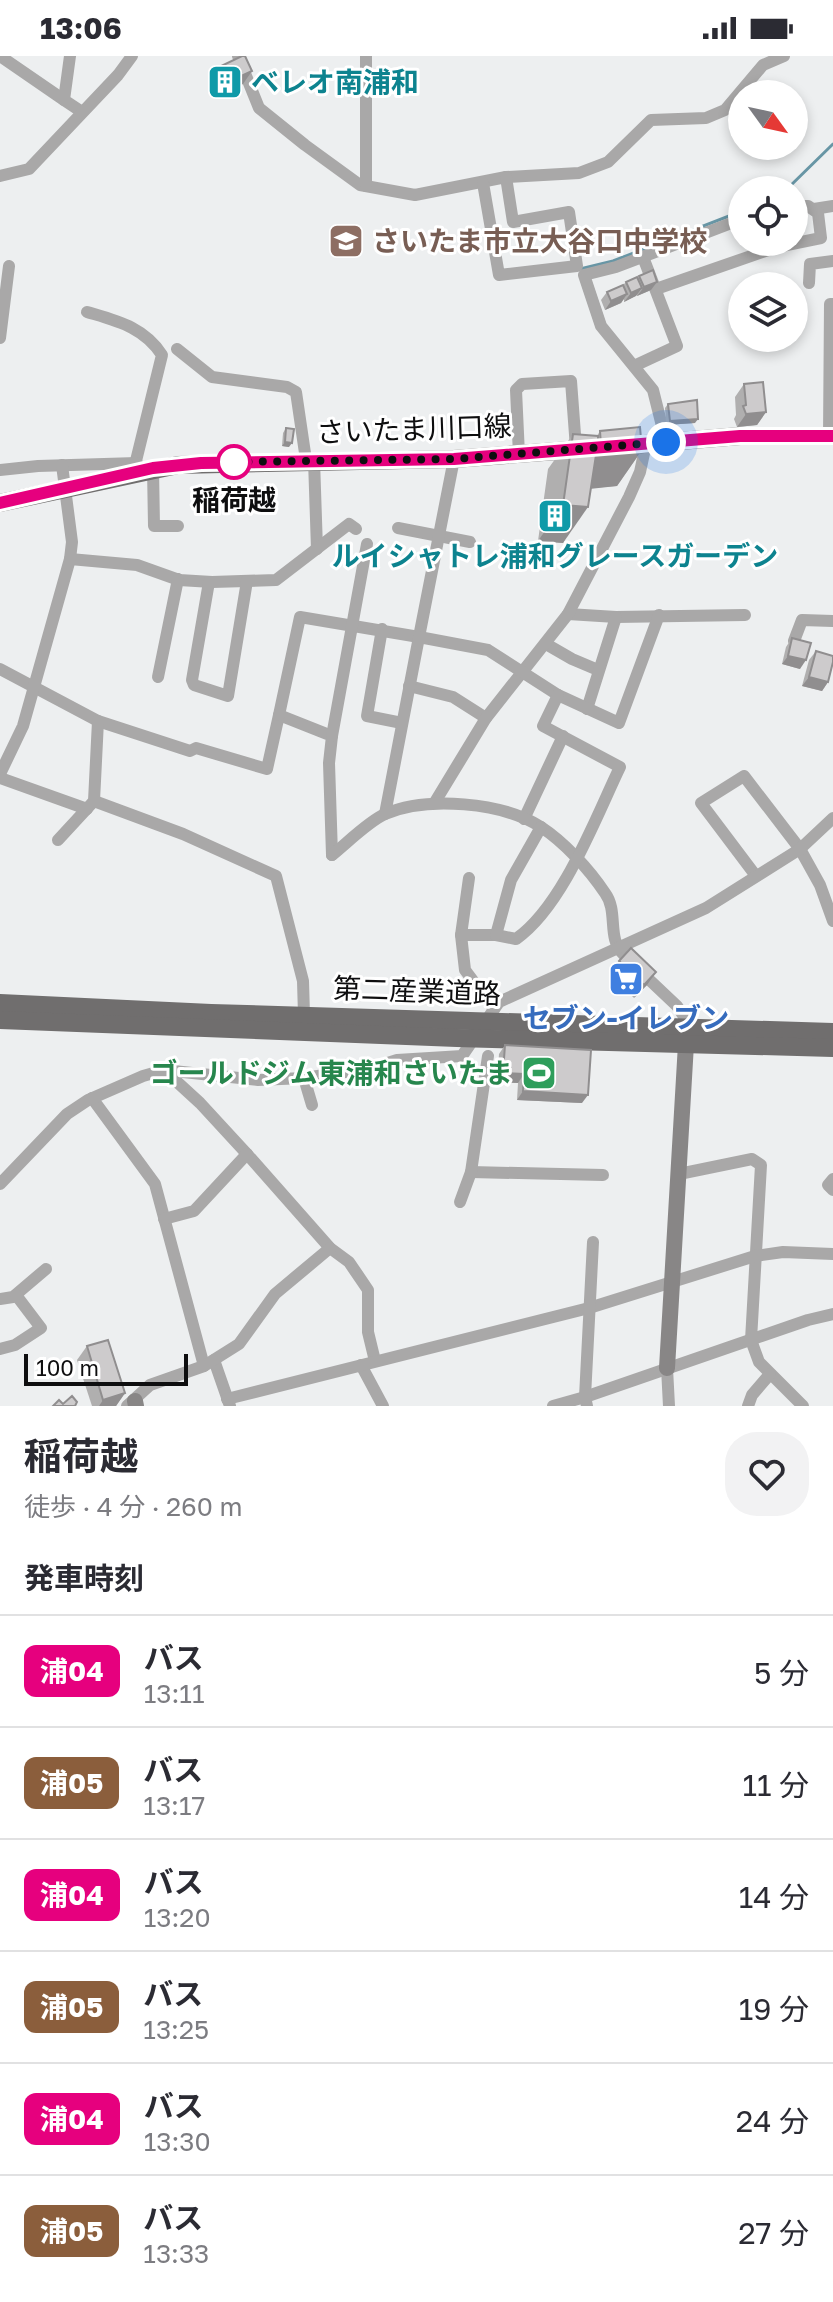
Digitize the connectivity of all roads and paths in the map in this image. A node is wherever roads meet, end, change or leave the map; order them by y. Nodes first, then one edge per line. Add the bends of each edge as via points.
1 (0, 56) edge
2 (70, 56) edge
3 (238, 56) edge
4 (366, 56) edge
5 (784, 56) edge
6 (127, 58) edge
7 (22, 62) edge
8 (64, 100) junction
9 (82, 112) junction
10 (0, 176) edge
11 (506, 177) junction
12 (483, 183) junction
13 (366, 186) junction
14 (808, 206) edge
15 (833, 206) edge
16 (814, 209) junction
17 (728, 224) edge
18 (643, 257) junction
19 (833, 261) edge
20 (9, 266) dead end
21 (809, 283) dead end
22 (3, 286) edge
23 (656, 289) junction
24 (833, 304) edge
25 (87, 312) dead end
26 (0, 338) edge
27 (177, 349) dead end
28 (634, 366) junction
29 (831, 436) edge
30 (666, 442) junction
31 (646, 444) junction
32 (576, 450) junction
33 (519, 455) junction
34 (454, 459) junction
35 (310, 460) junction
36 (62, 465) junction
37 (141, 468) junction
38 (0, 470) edge
39 (65, 489) junction
40 (0, 503) edge
41 (178, 526) dead end
42 (398, 528) dead end
43 (356, 529) dead end
44 (438, 537) junction
45 (470, 542) dead end
46 (367, 544) dead end
47 (317, 549) junction
48 (70, 559) junction
49 (178, 579) junction
50 (247, 581) junction
51 (209, 582) junction
52 (568, 614) junction
53 (659, 615) junction
54 (745, 615) dead end
55 (616, 617) junction
56 (833, 621) edge
57 (353, 624) junction
58 (382, 629) junction
59 (419, 637) junction
60 (794, 641) edge
61 (546, 644) junction
62 (0, 669) edge
63 (598, 670) junction
64 (523, 671) junction
65 (158, 677) dead end
66 (36, 686) junction
67 (409, 686) junction
68 (558, 695) junction
69 (587, 709) junction
70 (279, 715) junction
71 (486, 718) junction
72 (98, 721) junction
73 (402, 723) junction
74 (332, 736) junction
75 (563, 736) junction
76 (0, 776) edge
77 (435, 802) junction
78 (90, 805) junction
79 (385, 814) junction
80 (833, 818) edge
81 (524, 819) junction
82 (541, 827) junction
83 (58, 840) dead end
84 (800, 849) junction
85 (578, 860) junction
86 (756, 876) junction
87 (469, 878) dead end
88 (833, 921) edge
89 (461, 935) junction
90 (496, 935) junction
91 (618, 950) junction
92 (0, 1003) edge
93 (304, 1015) junction
94 (490, 1015) junction
95 (0, 1020) edge
96 (833, 1032) edge
97 (689, 1036) junction
98 (474, 1039) junction
99 (833, 1048) edge
100 (488, 1056) dead end
101 (164, 1070) junction
102 (304, 1078) junction
103 (92, 1098) junction
104 (312, 1105) dead end
105 (247, 1154) junction
106 (471, 1172) junction
107 (679, 1174) junction
108 (603, 1175) dead end
109 (833, 1179) edge
110 (0, 1184) edge
111 (833, 1190) edge
112 (460, 1202) dead end
113 (164, 1219) junction
114 (593, 1242) dead end
115 (330, 1248) junction
116 (833, 1254) edge
117 (755, 1256) junction
118 (46, 1269) dead end
119 (673, 1281) junction
120 (16, 1295) junction
121 (0, 1299) edge
122 (589, 1308) junction
123 (833, 1314) edge
124 (751, 1340) junction
125 (0, 1349) edge
126 (375, 1361) junction
127 (209, 1363) junction
128 (361, 1365) junction
129 (667, 1368) junction
130 (770, 1374) junction
131 (228, 1402) edge
132 (586, 1402) edge
133 (133, 1404) edge
134 (383, 1406) edge
135 (553, 1406) edge
136 (669, 1406) edge
137 (748, 1406) edge
138 (805, 1406) edge

1 - 7 street
2 - 8 street
3 - 13 street via 259,108
4 - 13 street
5 - 11 street via 763,65 725,110 706,118 651,120 608,162 579,173
6 - 9 street
7 - 8 street
8 - 9 street
9 - 10 street via 29,169
11 - 12 street
11 - 12 street via 513,222 569,212 577,266 499,275
12 - 13 street via 415,195
14 - 16 street
15 - 16 street
16 - 23 street via 821,238 777,247
17 - 18 street
18 - 23 street
18 - 28 street via 584,275 601,326
19 - 21 street via 810,264
20 - 22 street
22 - 26 street
23 - 28 street via 677,346
24 - 29 street
25 - 37 street via 129,324 162,355 147,407
27 - 35 street via 212,377 296,392
28 - 30 street via 653,390
29 - 30 main road, さいたま川口線
30 - 31 main road, さいたま川口線
31 - 32 main road, さいたま川口線
31 - 52 street via 629,497
32 - 33 main road, さいたま川口線
32 - 33 street via 571,381 522,384 516,390
33 - 34 main road, さいたま川口線
34 - 35 main road, さいたま川口線
34 - 44 street
35 - 37 main road, さいたま川口線
35 - 47 street
36 - 37 street
36 - 38 street
36 - 39 street
37 - 39 main road, さいたま川口線
37 - 41 street via 154,526
39 - 40 main road, さいたま川口線
39 - 48 street
42 - 44 street
43 - 47 street via 349,524
44 - 45 street
44 - 59 street
46 - 57 street
47 - 50 street via 276,580
48 - 49 street via 137,565
48 - 66 street
49 - 51 street
49 - 65 street
50 - 51 street
50 - 51 street via 228,696 192,680
52 - 55 street
52 - 61 street
53 - 54 street
53 - 55 street
53 - 69 street via 619,723
55 - 63 street
56 - 60 street via 802,620
57 - 58 street
57 - 70 street via 300,617
57 - 74 street
58 - 59 street
58 - 73 street via 367,716
59 - 64 street via 488,650
59 - 67 street
61 - 63 street
61 - 64 street
62 - 66 street
63 - 69 street
64 - 68 street
64 - 71 street
66 - 72 street
66 - 76 street
67 - 71 street via 453,697
67 - 73 street
68 - 69 street
68 - 75 street via 543,726
70 - 72 street via 267,769
70 - 74 street
71 - 77 street
72 - 78 street
73 - 79 street
74 - 79 street via 332,855
75 - 81 street
75 - 85 street via 620,767
76 - 78 street
77 - 79 street
77 - 81 street via 477,805
78 - 83 street
78 - 93 street via 183,834 276,876 303,981
80 - 84 street
81 - 82 street
82 - 85 street
82 - 90 street via 511,880
84 - 86 street
84 - 86 street via 744,776 701,803
84 - 88 street
85 - 90 street via 531,929 516,939
85 - 91 street via 613,906
86 - 91 street via 706,908
87 - 89 street
89 - 90 street
89 - 94 street via 465,970
91 - 94 street via 499,1002
91 - 97 street via 677,1006
92 - 93 main road, 第二産業道路
93 - 94 main road, 第二産業道路
94 - 97 main road, 第二産業道路
94 - 98 street
95 - 98 main road, 第二産業道路
96 - 97 main road, 第二産業道路
97 - 98 main road, 第二産業道路
97 - 99 main road, 第二産業道路
97 - 107 street
98 - 102 street via 462,1056 397,1060
100 - 106 street
101 - 102 street via 258,1080
101 - 103 street
101 - 105 street
102 - 104 street
103 - 110 street via 67,1114
103 - 113 street via 155,1184
105 - 113 street via 194,1211
105 - 115 street
106 - 108 street
106 - 112 street
107 - 117 street via 752,1159 761,1165
107 - 119 street
109 - 111 street via 828,1185
113 - 127 street
114 - 122 street
115 - 126 street via 349,1262 368,1290 368,1332
115 - 127 street via 275,1294 239,1344
116 - 117 street
117 - 119 street
117 - 124 street
118 - 120 street
119 - 122 street
119 - 129 street
120 - 121 street
120 - 125 street via 41,1328
122 - 126 street
122 - 132 street
123 - 124 street
124 - 129 street
124 - 130 street
126 - 128 street
127 - 131 street
127 - 133 street via 150,1385
128 - 131 street
128 - 134 street
129 - 132 street
129 - 136 street
130 - 137 street
130 - 138 street
132 - 135 street

